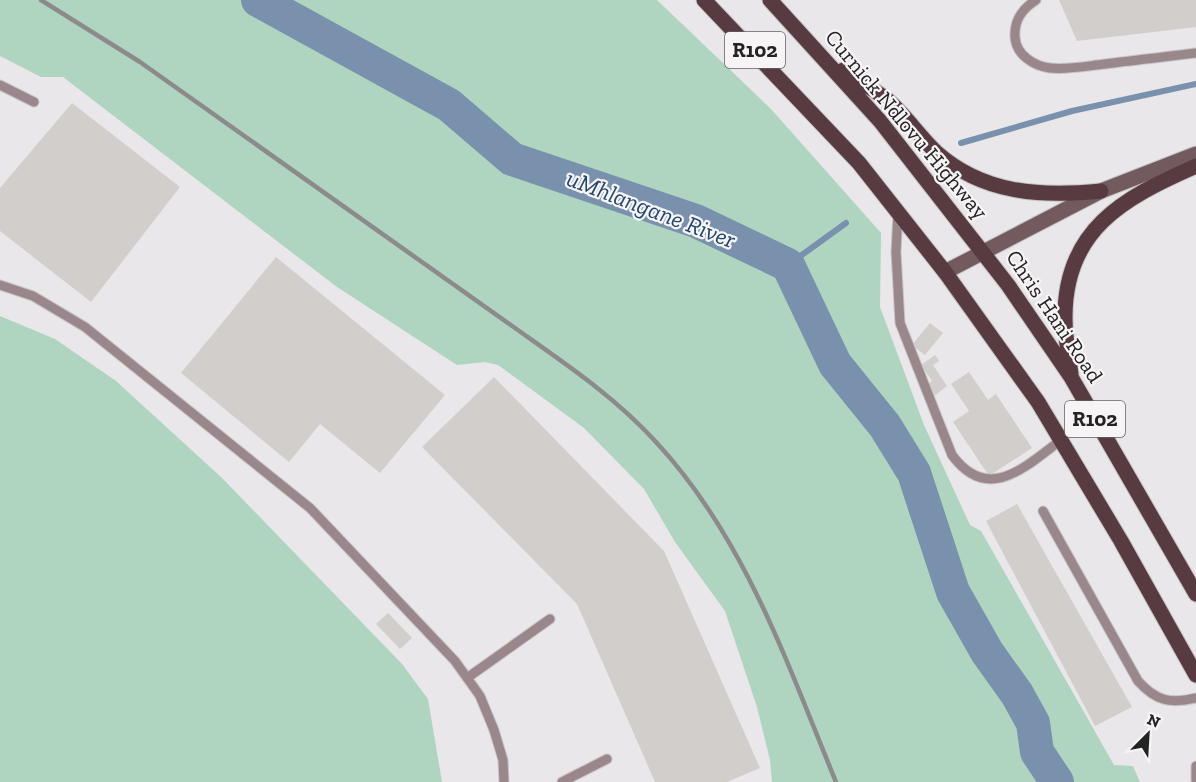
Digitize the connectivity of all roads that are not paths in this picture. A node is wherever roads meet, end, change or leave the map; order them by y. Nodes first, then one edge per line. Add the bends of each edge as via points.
1 (704, 0) edge
2 (770, 0) edge
3 (1036, 0) edge
4 (1196, 54) edge
5 (825, 58) junction
6 (0, 85) edge
7 (34, 102) dead end
8 (1196, 154) edge
9 (1196, 166) edge
10 (1101, 190) junction
11 (898, 212) junction
12 (984, 251) junction
13 (945, 272) junction
14 (0, 285) edge
15 (1071, 377) junction
16 (1061, 440) junction
17 (1043, 511) dead end
18 (1196, 594) edge
19 (550, 619) dead end
20 (1196, 675) edge
21 (467, 678) junction
22 (1196, 698) edge
23 (607, 759) dead end
24 (1196, 766) edge
25 (1196, 780) edge
26 (504, 782) edge
27 (562, 782) edge

1 - 11 main road, R102 via 859,163
2 - 5 main road, Curnick Ndlovu Highway / R102
3 - 4 lane via 1020,13 1014,28 1015,42 1023,56 1035,63 1050,68 1080,67
5 - 10 main road via 886,99 936,151 982,182 1038,194
5 - 12 main road, Curnick Ndlovu Highway / R102
6 - 7 lane
8 - 10 street, Chris Hani Road
9 - 15 main road via 1112,212 1088,234 1073,262 1067,291 1065,319
10 - 12 street, Chris Hani Road
11 - 13 main road, R102
11 - 16 lane via 900,323 952,455 971,474 996,481 1030,464
12 - 13 street, Chris Hani Road
12 - 15 main road, Chris Hani Road / R102
13 - 16 main road, R102
14 - 21 lane via 33,296 85,327 274,478 391,592
15 - 18 main road, Chris Hani Road / R102
16 - 20 main road, R102
17 - 22 lane via 1138,681 1158,699 1177,702
19 - 21 lane
21 - 26 lane via 480,696 494,730 503,760
23 - 27 lane
24 - 25 lane

